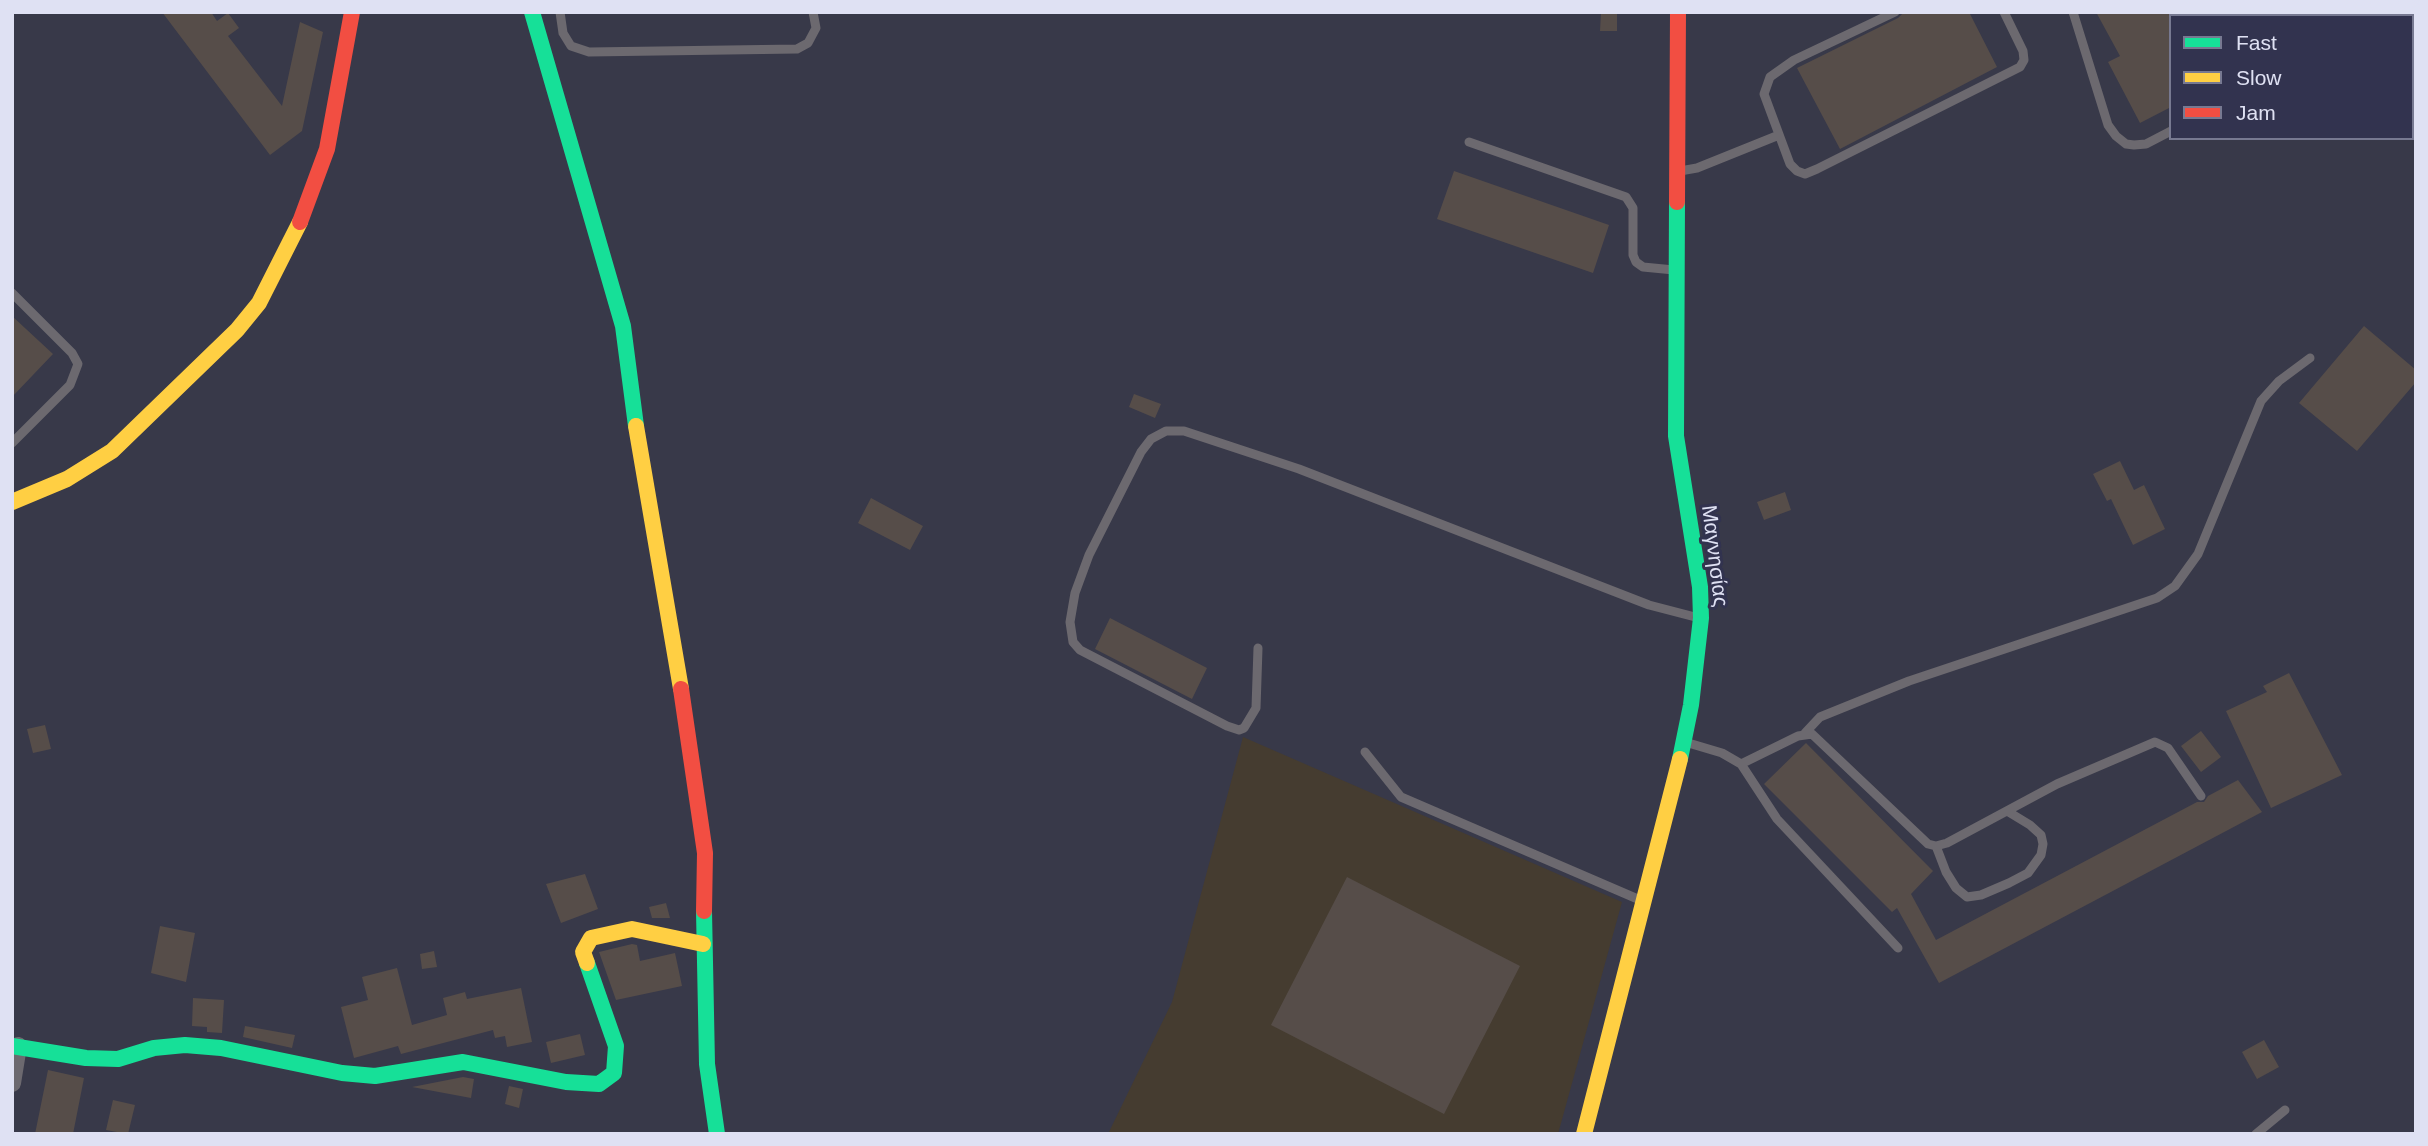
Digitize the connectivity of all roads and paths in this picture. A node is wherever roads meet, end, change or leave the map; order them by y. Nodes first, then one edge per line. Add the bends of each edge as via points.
1 (352, 12) edge
2 (532, 12) edge
3 (560, 12) edge
4 (813, 12) edge
5 (1678, 12) edge
6 (1895, 12) edge
7 (2004, 12) edge
8 (2073, 12) edge
9 (2169, 132) edge
10 (1779, 135) junction
11 (1469, 142) dead end
12 (1678, 171) junction
13 (1675, 270) junction
14 (12, 293) edge
15 (2310, 358) dead end
16 (12, 443) edge
17 (12, 502) edge
18 (1701, 618) junction
19 (1258, 648) dead end
20 (1805, 733) junction
21 (1683, 742) junction
22 (1365, 752) dead end
23 (1741, 764) junction
24 (2201, 796) dead end
25 (2007, 811) junction
26 (1936, 846) junction
27 (1642, 900) junction
28 (703, 944) junction
29 (1899, 948) dead end
30 (15, 1046) edge
31 (12, 1083) edge
32 (2285, 1110) dead end
33 (718, 1134) edge
34 (1584, 1134) edge
35 (2256, 1134) edge

1 - 17 street via 327,149 309,202 259,303 228,340 112,451 67,479
2 - 28 street via 623,326 695,769 705,853
3 - 4 lane via 571,46 589,52 797,50 808,43 816,28
5 - 12 street, Μαγνησίας
6 - 10 lane via 1794,60 1770,77 1764,94
7 - 10 lane via 2023,51 2024,60 2013,72 1805,174 1790,164
8 - 9 lane via 2108,125 2116,136 2134,145
10 - 12 lane
11 - 13 lane via 1626,197 1633,208 1636,262 1657,270
12 - 13 street, Μαγνησίας
13 - 18 street, Μαγνησίας via 1676,436
14 - 16 lane via 78,364 70,385
15 - 20 lane via 2261,401 2198,554 2175,586 2157,598 1909,681 1820,716
18 - 19 lane via 1636,600 1298,469 1184,431 1166,430 1141,452 1089,555 1073,603 1073,642 1080,650 1239,730 1256,708
18 - 21 street, Μαγνησίας
20 - 23 lane
20 - 26 lane via 1812,734 1928,844
21 - 23 lane via 1722,753
21 - 27 street, Μαγνησίας
22 - 27 lane via 1401,797
23 - 29 lane via 1777,818
24 - 25 lane via 2168,748 2155,742
25 - 26 lane
25 - 26 lane via 2041,835 2043,844 2028,873 2009,883 1967,897 1946,872
27 - 34 street, Μαγνησίας
28 - 30 street via 632,929 591,938 586,944 583,952 616,1046 614,1073 599,1084 463,1062 375,1076 209,1047 154,1048 118,1059
28 - 33 street via 707,1063
30 - 31 street
32 - 35 lane

